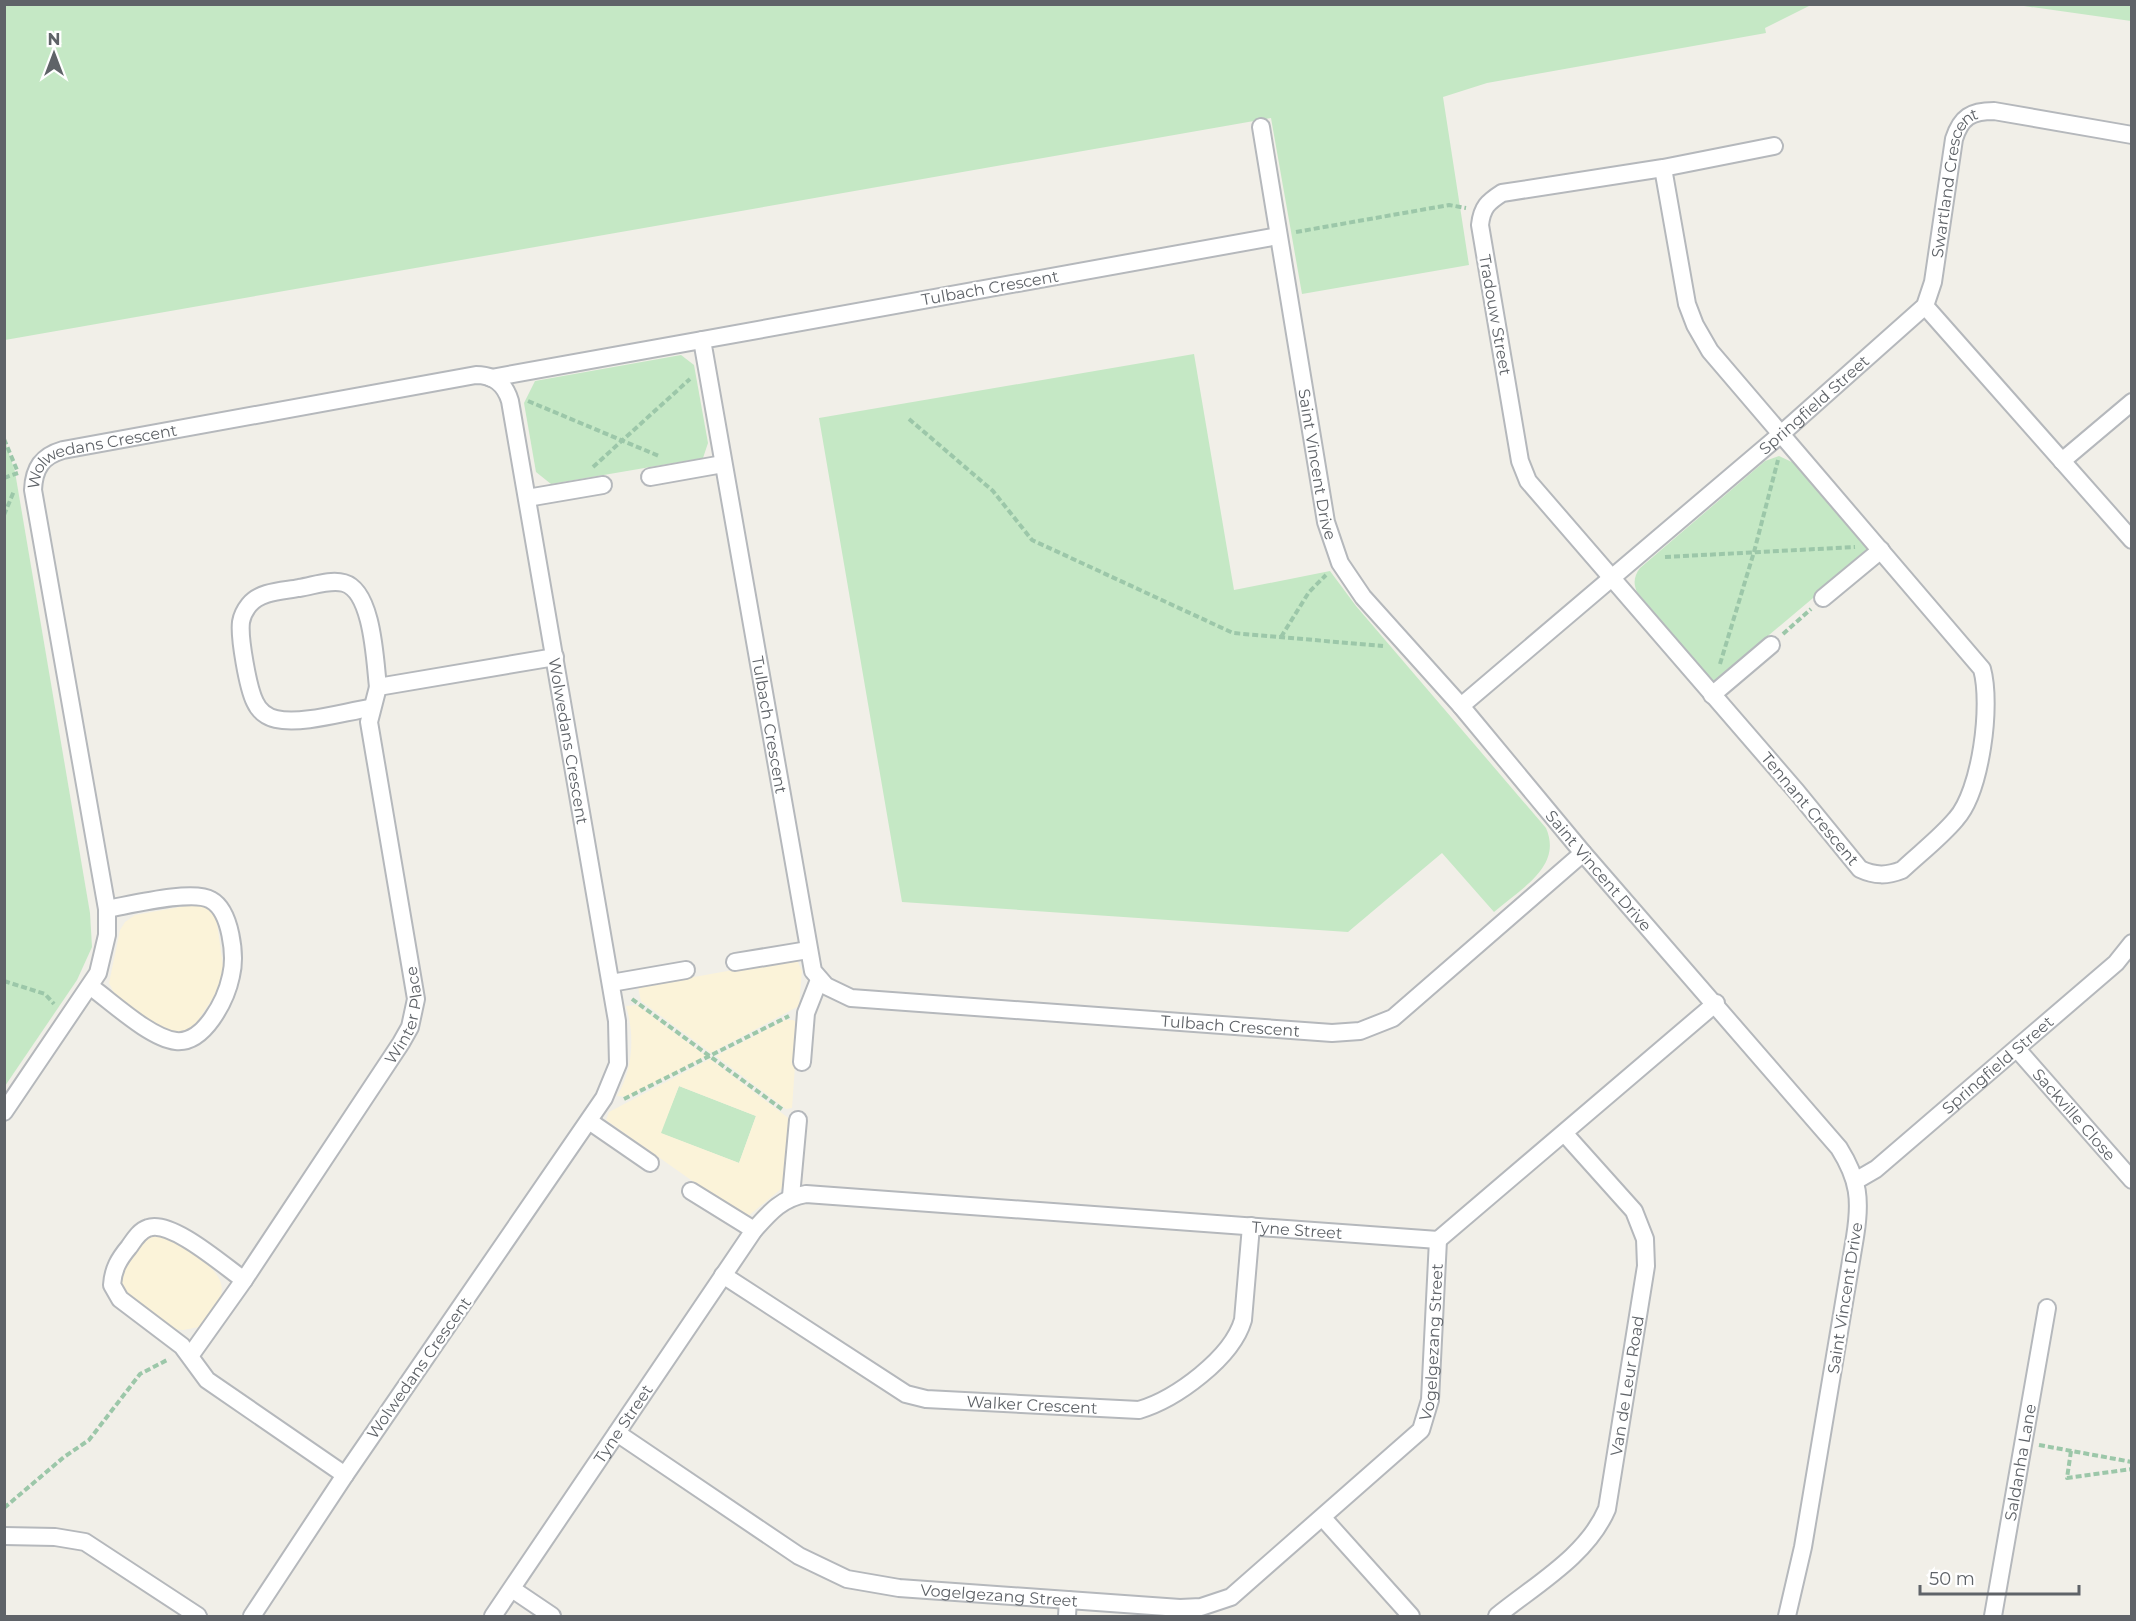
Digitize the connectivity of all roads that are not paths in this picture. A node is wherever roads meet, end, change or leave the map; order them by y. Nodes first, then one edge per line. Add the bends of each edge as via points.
1 (1261, 127) dead end
2 (2132, 135) edge
3 (1774, 146) dead end
4 (1663, 168) junction
5 (1278, 236) junction
6 (1925, 306) junction
7 (702, 340) junction
8 (636, 352) joint
9 (491, 378) junction
10 (2132, 402) edge
11 (1781, 434) junction
12 (2062, 461) junction
13 (723, 464) junction
14 (650, 477) dead end
15 (603, 485) dead end
16 (527, 498) junction
17 (2132, 540) edge
18 (1881, 550) junction
19 (1610, 578) junction
20 (1823, 598) road end
21 (1771, 645) road end
22 (555, 657) junction
23 (378, 687) junction
24 (1718, 690) junction
25 (1461, 706) junction
26 (370, 708) junction
27 (1583, 853) junction
28 (107, 909) junction
29 (2132, 943) edge
30 (808, 950) junction
31 (735, 962) dead end
32 (686, 970) dead end
33 (819, 980) junction
34 (611, 983) junction
35 (91, 987) junction
36 (1716, 1003) junction
37 (2017, 1049) junction
38 (802, 1062) dead end
39 (4, 1112) edge
40 (798, 1120) road end
41 (589, 1121) junction
42 (1565, 1134) junction
43 (650, 1163) dead end
44 (1857, 1180) junction
45 (2132, 1180) edge
46 (691, 1191) dead end
47 (791, 1196) junction
48 (1251, 1226) junction
49 (754, 1230) junction
50 (1438, 1240) junction
51 (723, 1275) junction
52 (244, 1280) junction
53 (2047, 1308) dead end
54 (186, 1351) junction
55 (617, 1433) junction
56 (345, 1475) junction
57 (1323, 1518) junction
58 (4, 1536) edge
59 (512, 1589) junction
60 (1068, 1608) edge
61 (198, 1617) edge
62 (252, 1617) edge
63 (493, 1617) edge
64 (552, 1617) edge
65 (1411, 1617) edge
66 (1497, 1617) edge
67 (1787, 1617) edge
68 (1993, 1617) edge

1 - 5 street, Saint Vincent Drive
2 - 6 street, Swartland Crescent via 1994,111 1971,113 1964,118 1954,139 1933,282
3 - 4 street
4 - 11 street via 1687,304 1695,325 1710,351
4 - 19 street, Tradouw Street via 1502,193 1482,210 1479,225 1520,462 1528,481
5 - 7 street, Tulbach Crescent
5 - 25 street, Saint Vincent Drive via 1326,522 1340,562 1363,597
6 - 11 street, Springfield Street
6 - 12 street
7 - 8 street, Tulbach Crescent
7 - 13 street, Tulbach Crescent
8 - 9 street, Wolwedans Crescent
9 - 16 street, Wolwedans Crescent via 499,381 508,393
9 - 28 street, Wolwedans Crescent via 476,375 63,450 40,463 34,476 35,502
10 - 12 street
11 - 18 street, Tennant Crescent
11 - 19 street, Springfield Street
12 - 17 street
13 - 14 street
13 - 30 street, Tulbach Crescent
15 - 16 street
16 - 22 street, Wolwedans Crescent
18 - 20 street
18 - 24 street, Tennant Crescent via 1975,658 1982,669 1988,699 1975,781 1968,801 1956,819 1902,870 1881,875 1860,869
19 - 24 street, Tennant Crescent
19 - 25 street, Springfield Street
21 - 24 street
22 - 23 street
22 - 34 street, Wolwedans Crescent
23 - 26 street, Winter Place
23 - 26 street, Winter Place via 368,616 354,588 344,583 318,585 263,595 247,607 241,622 251,692 266,715 294,720
25 - 27 street, Saint Vincent Drive
26 - 52 street, Winter Place via 369,722 416,999 414,1013 401,1043
27 - 33 street, Tulbach Crescent via 1393,1018 1360,1031 1320,1032 851,998 833,992
27 - 36 street, Saint Vincent Drive
28 - 35 street, Wolwedans Crescent via 104,954
28 - 35 street via 199,896 210,899 226,919 231,979 206,1026 184,1041 160,1036
29 - 37 street, Springfield Street via 2116,963
30 - 31 street
30 - 33 street, Tulbach Crescent
32 - 34 street
33 - 38 street via 806,1013
34 - 41 street, Wolwedans Crescent via 618,1064
35 - 39 street, Wolwedans Crescent
36 - 42 street
36 - 44 street, Saint Vincent Drive via 1839,1148
37 - 44 street, Springfield Street via 1876,1169
37 - 45 street, Sackville Close
40 - 47 street
41 - 43 street
41 - 56 street, Wolwedans Crescent
42 - 50 street
42 - 66 street, Van de Leur Road via 1634,1211 1641,1226 1647,1251 1638,1323 1606,1509 1599,1526 1586,1544
44 - 67 street, Saint Vincent Drive via 1855,1237 1803,1547
46 - 49 street
47 - 48 street, Tyne Street
47 - 49 street, Tyne Street via 776,1205
48 - 50 street, Tyne Street
48 - 51 street, Walker Crescent via 1239,1334 1229,1348 1171,1398 1139,1410 926,1399 906,1394
49 - 51 street, Tyne Street
50 - 57 street, Vogelgezang Street via 1426,1419 1412,1441
51 - 55 street, Tyne Street
52 - 54 street, Winter Place
52 - 54 street via 173,1231 154,1226 137,1235 115,1268 114,1292
53 - 68 street, Saldanha Lane
54 - 56 street via 207,1380
55 - 59 street, Tyne Street
55 - 60 street, Vogelgezang Street via 800,1556 847,1580
56 - 62 street, Wolwedans Crescent
57 - 60 street, Vogelgezang Street via 1231,1597 1216,1604 1180,1608
57 - 65 street
58 - 61 street via 85,1542
59 - 63 street, Tyne Street
59 - 64 street

